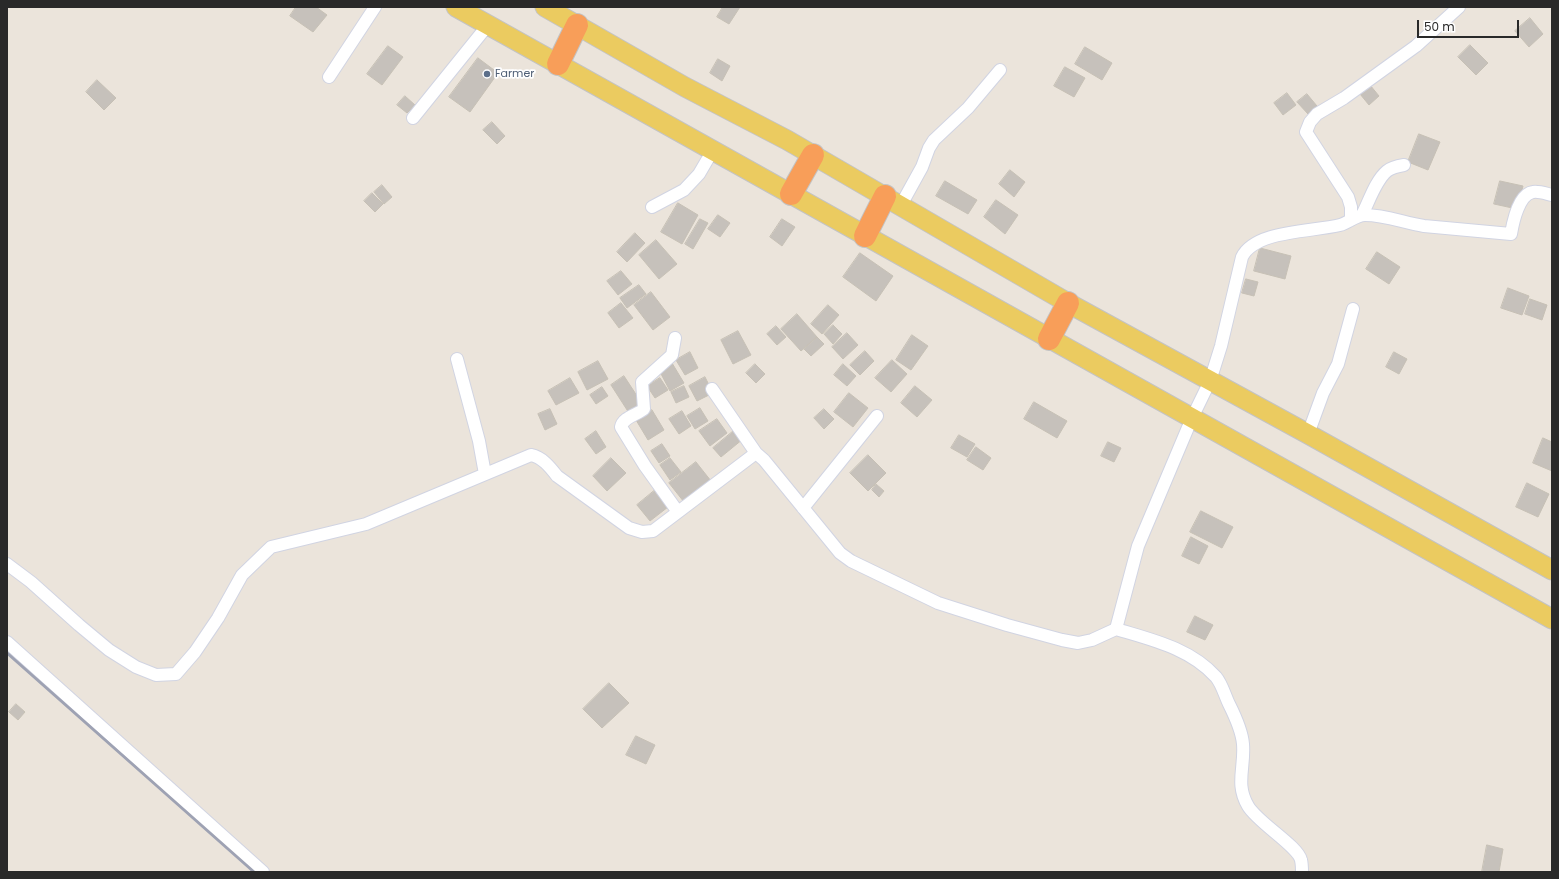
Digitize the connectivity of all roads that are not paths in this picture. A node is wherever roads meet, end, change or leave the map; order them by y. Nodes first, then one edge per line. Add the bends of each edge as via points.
1 (375, 7) edge
2 (456, 7) edge
3 (545, 7) edge
4 (1459, 7) edge
5 (488, 25) junction
6 (577, 25) junction
7 (558, 64) junction
8 (1000, 70) dead end
9 (329, 77) dead end
10 (413, 118) dead end
11 (713, 150) junction
12 (813, 155) junction
13 (1404, 165) dead end
14 (791, 194) junction
15 (1552, 196) edge
16 (893, 201) junction
17 (652, 207) dead end
18 (1356, 218) junction
19 (865, 236) junction
20 (1068, 303) junction
21 (1353, 309) dead end
22 (675, 338) dead end
23 (1049, 339) junction
24 (457, 360) dead end
25 (1210, 381) junction
26 (712, 389) dead end
27 (877, 416) dead end
28 (1192, 418) junction
29 (1308, 434) junction
30 (756, 453) junction
31 (485, 474) junction
32 (803, 508) junction
33 (678, 512) junction
34 (7, 564) edge
35 (1552, 570) edge
36 (1552, 619) edge
37 (1116, 629) junction
38 (7, 642) edge
39 (263, 872) edge
40 (1302, 872) edge

1 - 9 street
2 - 5 main road
3 - 6 main road
4 - 18 street via 1416,46 1344,98 1317,114 1310,122 1306,132 1348,197
5 - 7 main road
5 - 10 street
6 - 7 highway
6 - 12 main road via 685,87
7 - 11 main road
8 - 16 street via 968,108 934,140 922,167
11 - 14 main road
11 - 17 street via 684,190
12 - 14 highway
12 - 16 main road
13 - 18 street via 1387,171
14 - 19 main road
15 - 18 street via 1535,192 1527,194 1521,201 1511,234 1424,226 1388,216
16 - 19 highway
16 - 20 main road
18 - 25 street via 1341,225 1262,239 1245,250
19 - 23 main road
20 - 23 highway
20 - 25 main road
21 - 29 street via 1338,364
22 - 33 street via 672,355 642,382 644,409 629,417 621,427
23 - 28 main road
24 - 31 street via 479,441
25 - 28 street
25 - 29 main road
26 - 30 street
27 - 32 street
28 - 36 main road
28 - 37 street via 1138,546
29 - 35 main road
30 - 32 street
30 - 33 street
31 - 33 street via 530,455 548,464 557,476 629,528 642,532 653,531
31 - 34 street via 366,524 271,547 242,575 218,618 176,674 156,675 136,667 109,650
32 - 37 street via 845,557 938,603 1007,625 1078,643 1092,640
37 - 40 street via 1168,644 1194,658 1216,678 1232,709 1243,742 1244,759 1240,783 1243,795 1249,808 1274,833 1292,846 1301,859
38 - 39 street

